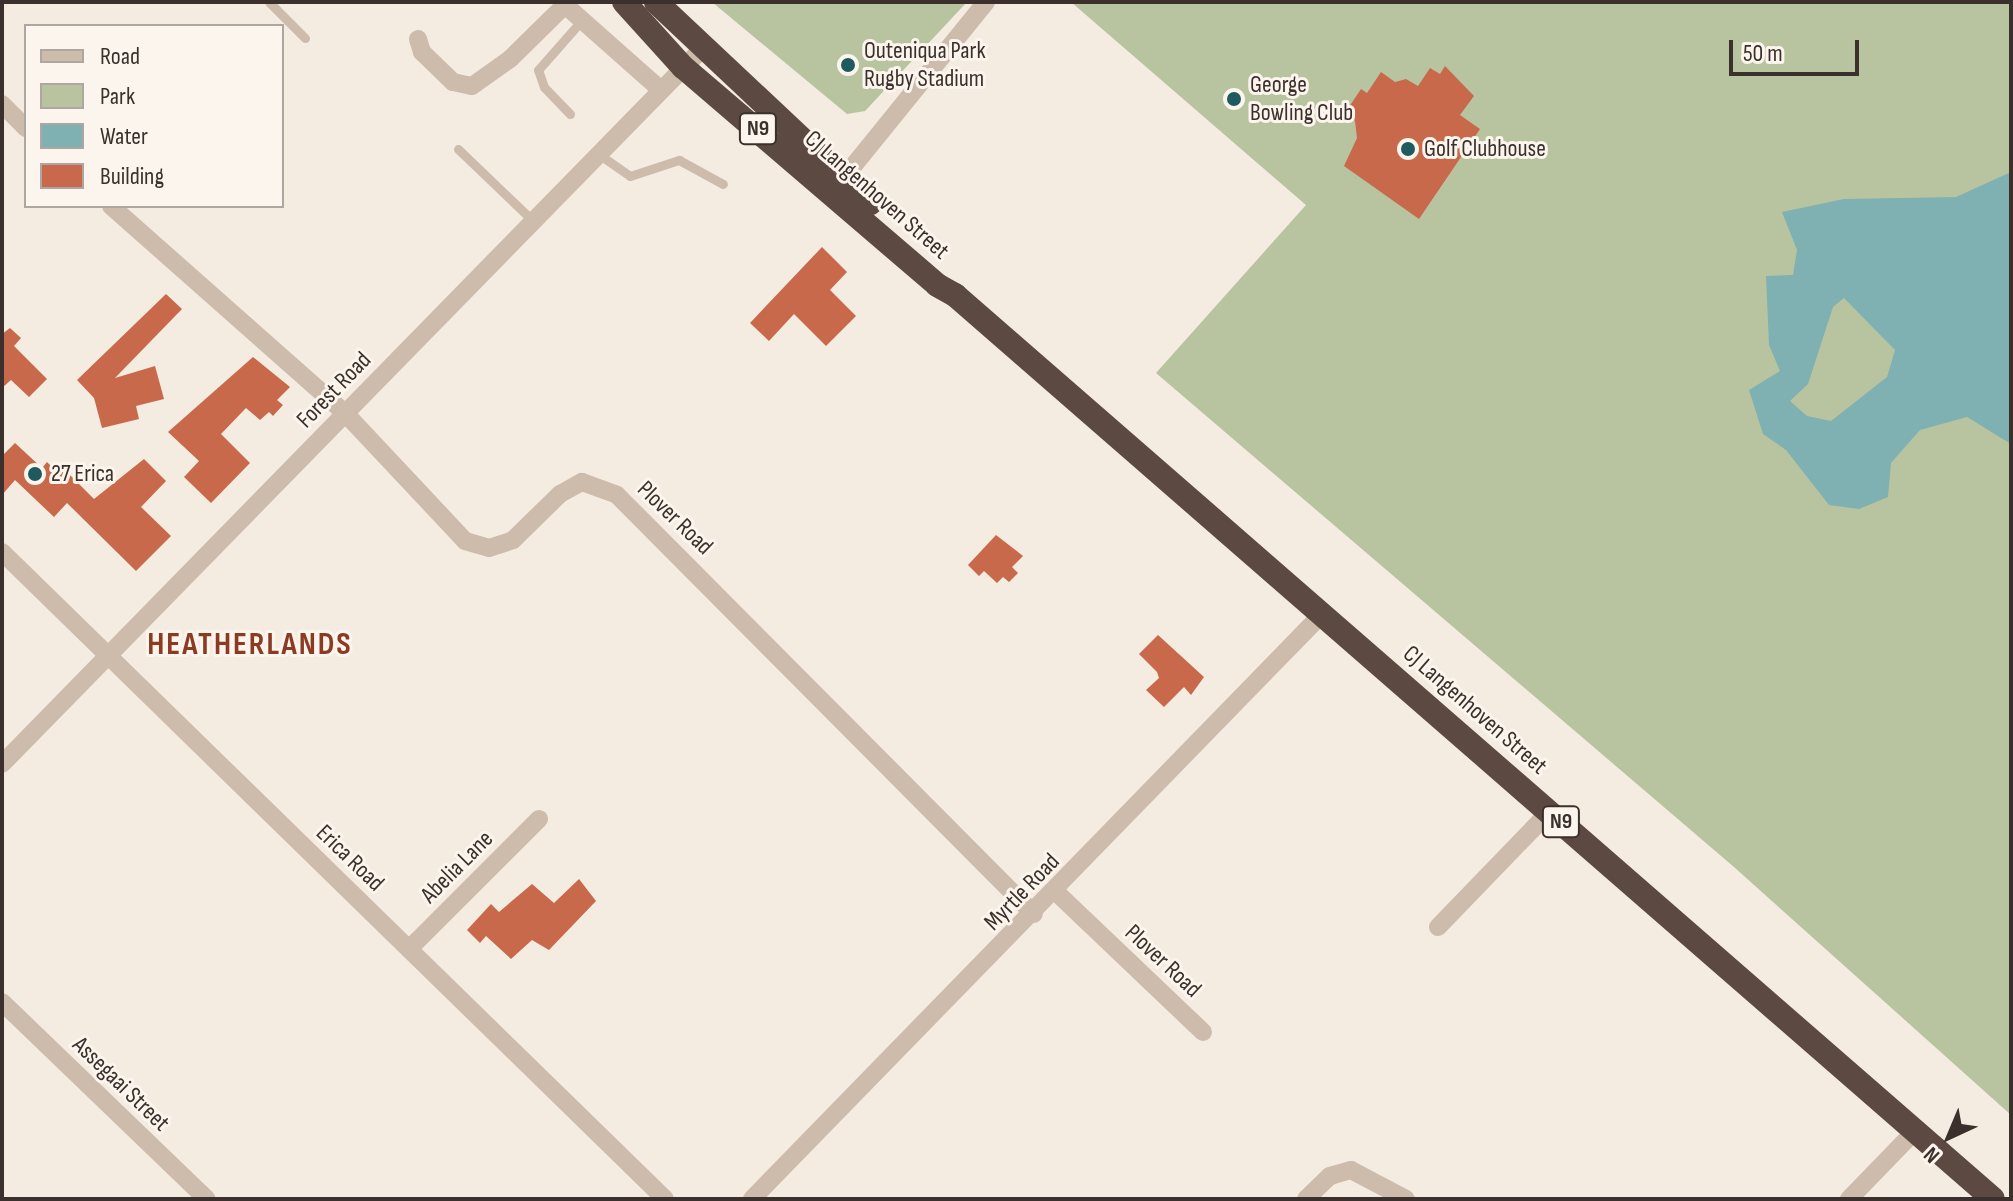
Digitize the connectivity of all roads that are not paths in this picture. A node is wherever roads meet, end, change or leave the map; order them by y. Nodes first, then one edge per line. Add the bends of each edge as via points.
1 (269, 2) edge
2 (624, 2) edge
3 (656, 2) edge
4 (986, 2) edge
5 (563, 4) edge
6 (582, 20) junction
7 (305, 38) dead end
8 (418, 39) dead end
9 (701, 50) junction
10 (683, 67) junction
11 (660, 89) junction
12 (2, 104) edge
13 (570, 114) dead end
14 (24, 126) edge
15 (458, 149) dead end
16 (597, 153) junction
17 (723, 184) dead end
18 (837, 185) junction
19 (113, 208) edge
20 (532, 220) junction
21 (345, 413) junction
22 (2, 552) edge
23 (1322, 614) junction
24 (108, 656) junction
25 (2, 764) edge
26 (1549, 812) junction
27 (539, 819) dead end
28 (1056, 892) junction
29 (1034, 914) junction
30 (1438, 927) dead end
31 (409, 949) junction
32 (2, 1002) edge
33 (1203, 1032) dead end
34 (1915, 1131) junction
35 (207, 1199) edge
36 (665, 1199) edge
37 (752, 1199) edge
38 (1306, 1199) edge
39 (1406, 1199) edge
40 (1849, 1199) edge
41 (1993, 1199) edge

1 - 7 lane
2 - 10 highway, CJ Langenhoven Street / N9
3 - 9 highway, CJ Langenhoven Street / N9
4 - 18 street
5 - 6 street
5 - 8 street via 510,59 472,86 453,82 422,52
6 - 11 street
6 - 13 lane via 538,70 544,87
9 - 10 street, Forest Road
9 - 18 highway, CJ Langenhoven Street / N9
10 - 11 street, Forest Road
10 - 18 highway, CJ Langenhoven Street / N9
11 - 16 street, Forest Road
12 - 14 street
15 - 20 lane
16 - 17 lane via 630,176 679,160
16 - 20 street, Forest Road
18 - 23 highway, CJ Langenhoven Street / N9 via 951,283 955,295
19 - 21 street, Plover Road
20 - 21 street, Forest Road
21 - 24 street, Forest Road
21 - 29 street, Plover Road via 451,529 478,547 513,540 571,486 597,484 617,495
22 - 24 street, Erica Road
23 - 26 highway, CJ Langenhoven Street / N9
23 - 28 street, Myrtle Road
24 - 25 street, Forest Road
24 - 31 street, Erica Road
26 - 30 street
26 - 34 highway, CJ Langenhoven Street / N9
27 - 31 street, Abelia Lane
28 - 29 street, Myrtle Road
28 - 33 street, Plover Road
29 - 37 street, Myrtle Road
31 - 36 street, Erica Road
32 - 35 street, Assegaai Street
34 - 40 street
34 - 41 highway, CJ Langenhoven Street / N9
38 - 39 street via 1340,1171 1362,1173

